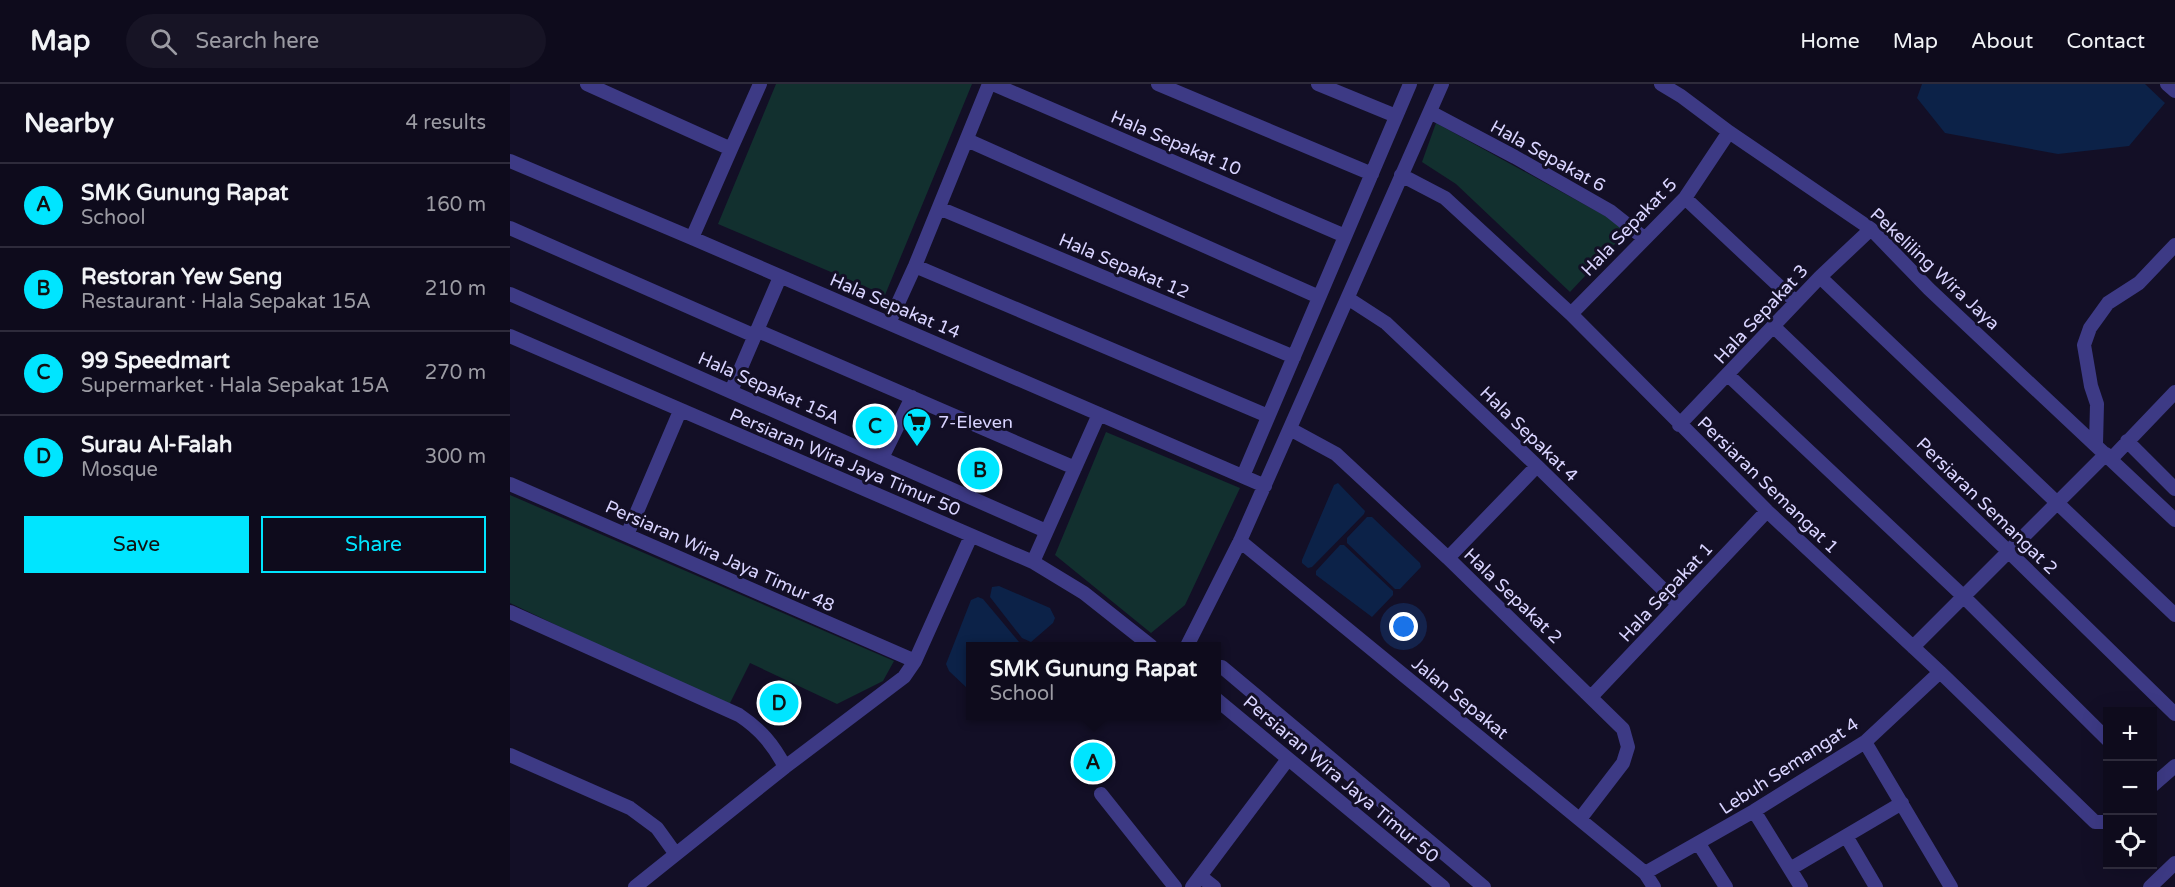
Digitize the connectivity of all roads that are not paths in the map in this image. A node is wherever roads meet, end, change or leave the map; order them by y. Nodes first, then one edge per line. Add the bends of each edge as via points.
1 (587, 84) edge
2 (760, 84) edge
3 (991, 84) edge
4 (1158, 84) edge
5 (1318, 84) edge
6 (1410, 84) edge
7 (1442, 84) edge
8 (1660, 84) edge
9 (2167, 84) edge
10 (2175, 91) edge
11 (1430, 112) junction
12 (1396, 117) junction
13 (1729, 132) junction
14 (967, 140) junction
15 (731, 149) junction
16 (510, 161) edge
17 (1372, 174) junction
18 (1401, 176) junction
19 (1685, 198) junction
20 (939, 208) junction
21 (510, 228) edge
22 (1871, 229) junction
23 (1346, 236) junction
24 (692, 238) junction
25 (1644, 238) junction
26 (2175, 245) edge
27 (915, 266) junction
28 (780, 276) junction
29 (1820, 277) junction
30 (510, 294) edge
31 (1319, 297) junction
32 (1348, 299) junction
33 (1796, 302) junction
34 (1571, 314) junction
35 (889, 323) junction
36 (1773, 326) junction
37 (756, 333) junction
38 (510, 336) edge
39 (1294, 357) junction
40 (1728, 375) junction
41 (731, 391) junction
42 (2175, 393) edge
43 (912, 397) junction
44 (681, 411) junction
45 (1099, 414) junction
46 (1268, 416) junction
47 (1679, 425) junction
48 (1290, 429) junction
49 (2127, 441) junction
50 (2105, 452) junction
51 (882, 458) junction
52 (1537, 466) junction
53 (1076, 468) junction
54 (1243, 476) junction
55 (510, 484) edge
56 (1265, 486) junction
57 (2175, 489) edge
58 (2058, 502) junction
59 (1767, 511) junction
60 (2175, 520) edge
61 (1046, 531) junction
62 (627, 535) junction
63 (971, 536) junction
64 (1240, 541) junction
65 (2009, 552) junction
66 (1448, 558) junction
67 (1033, 562) junction
68 (1963, 596) junction
69 (1678, 604) junction
70 (510, 612) edge
71 (2175, 615) edge
72 (1146, 642) edge
73 (1189, 642) edge
74 (1913, 647) junction
75 (915, 661) junction
76 (1222, 667) dead end
77 (1940, 672) junction
78 (1591, 697) junction
79 (1221, 703) edge
80 (2175, 714) edge
81 (2103, 735) edge
82 (1865, 742) junction
83 (510, 754) edge
84 (1288, 759) junction
85 (2175, 766) edge
86 (785, 767) junction
87 (2157, 782) edge
88 (1101, 794) dead end
89 (1902, 803) junction
90 (1391, 809) junction
91 (1754, 811) junction
92 (1580, 819) junction
93 (2103, 822) edge
94 (1375, 830) junction
95 (1846, 836) junction
96 (1699, 844) junction
97 (675, 853) junction
98 (2175, 863) edge
99 (1790, 869) junction
100 (1645, 873) junction
101 (1196, 881) edge
102 (1468, 882) edge
103 (635, 887) edge
104 (1175, 887) edge
105 (1214, 887) edge
106 (1443, 887) edge
107 (1484, 887) edge
108 (1654, 887) edge
109 (1726, 887) edge
110 (1801, 887) edge
111 (1876, 887) edge
112 (1950, 887) edge
113 (2150, 887) edge

1 - 15 street
2 - 15 street
3 - 14 street
3 - 23 street, Hala Sepakat 10
4 - 17 street
5 - 12 street
6 - 12 street
7 - 11 street
8 - 13 street, Pekeliling Wira Jaya
9 - 10 street
11 - 18 street
11 - 25 street, Hala Sepakat 6 via 1610,211
12 - 17 street
13 - 19 street, Hala Sepakat 5
13 - 22 street, Pekeliling Wira Jaya
14 - 20 street
14 - 31 street
15 - 24 street
16 - 24 street, Hala Sepakat 14
17 - 23 street
18 - 32 street
18 - 34 street, Persiaran Semangat 1 via 1445,198
19 - 25 street, Hala Sepakat 5
19 - 33 street
20 - 27 street
20 - 39 street, Hala Sepakat 12
21 - 37 street
22 - 29 street, Hala Sepakat 3
22 - 50 street, Pekeliling Wira Jaya via 1929,289
23 - 31 street
24 - 28 street, Hala Sepakat 14
25 - 34 street, Hala Sepakat 5
26 - 50 street via 2139,283 2108,303 2090,328 2084,345
27 - 35 street
27 - 46 street
28 - 35 street, Hala Sepakat 14
28 - 37 street
29 - 33 street, Hala Sepakat 3
29 - 58 street
30 - 41 street, Hala Sepakat 15A
31 - 39 street
32 - 48 street
32 - 52 street, Hala Sepakat 4 via 1386,323
33 - 36 street, Hala Sepakat 3
34 - 47 street, Persiaran Semangat 1
35 - 45 street, Hala Sepakat 14
36 - 40 street, Hala Sepakat 3
36 - 65 street, Persiaran Semangat 2
37 - 41 street
37 - 43 street
38 - 44 street, Persiaran Wira Jaya Timur 50
39 - 46 street
40 - 47 street, Hala Sepakat 3
40 - 68 street
41 - 51 street, Hala Sepakat 15A
42 - 49 street
43 - 51 street
43 - 53 street
44 - 62 street
44 - 63 street, Persiaran Wira Jaya Timur 50
45 - 53 street
45 - 54 street, Hala Sepakat 14
46 - 54 street
47 - 59 street, Persiaran Semangat 1
48 - 56 street
48 - 66 street, Hala Sepakat 2 via 1336,454
49 - 50 street
49 - 57 street
50 - 58 street
50 - 60 street, Pekeliling Wira Jaya
51 - 61 street, Hala Sepakat 15A
52 - 66 street
52 - 69 street, Hala Sepakat 4
53 - 61 street
54 - 56 street, Hala Sepakat 14
55 - 62 street, Persiaran Wira Jaya Timur 48
56 - 64 street
58 - 65 street
58 - 71 street
59 - 69 street, Hala Sepakat 1
59 - 74 street, Persiaran Semangat 1
61 - 67 street
62 - 75 street, Persiaran Wira Jaya Timur 48
63 - 67 street, Persiaran Wira Jaya Timur 50
63 - 75 street
64 - 73 street
64 - 92 street, Jalan Sepakat
65 - 68 street
65 - 80 street, Persiaran Semangat 2
66 - 78 street, Hala Sepakat 2
67 - 72 street, Persiaran Wira Jaya Timur 50 via 1084,593
68 - 74 street
68 - 81 street
69 - 78 street, Hala Sepakat 1
70 - 86 street via 739,715 766,736
74 - 77 street, Persiaran Semangat 1
75 - 86 street via 904,677
76 - 90 street
77 - 82 street, Lebuh Semangat 4
77 - 93 street, Persiaran Semangat 1 via 2095,822
78 - 92 street, Hala Sepakat 2 via 1623,729 1628,747 1623,763
79 - 84 street, Persiaran Wira Jaya Timur 50
82 - 89 street
82 - 91 street, Lebuh Semangat 4
83 - 97 street via 630,808 657,828
84 - 94 street, Persiaran Wira Jaya Timur 50
84 - 101 street
85 - 87 street
86 - 97 street
88 - 104 street
89 - 95 street
89 - 112 street
90 - 94 street
90 - 102 street
91 - 96 street, Lebuh Semangat 4
91 - 99 street
92 - 100 street, Jalan Sepakat
94 - 106 street, Persiaran Wira Jaya Timur 50
95 - 99 street
95 - 111 street
96 - 100 street, Lebuh Semangat 4
96 - 109 street
97 - 103 street
98 - 113 street
99 - 110 street
100 - 108 street, Jalan Sepakat
101 - 105 street
102 - 107 street

